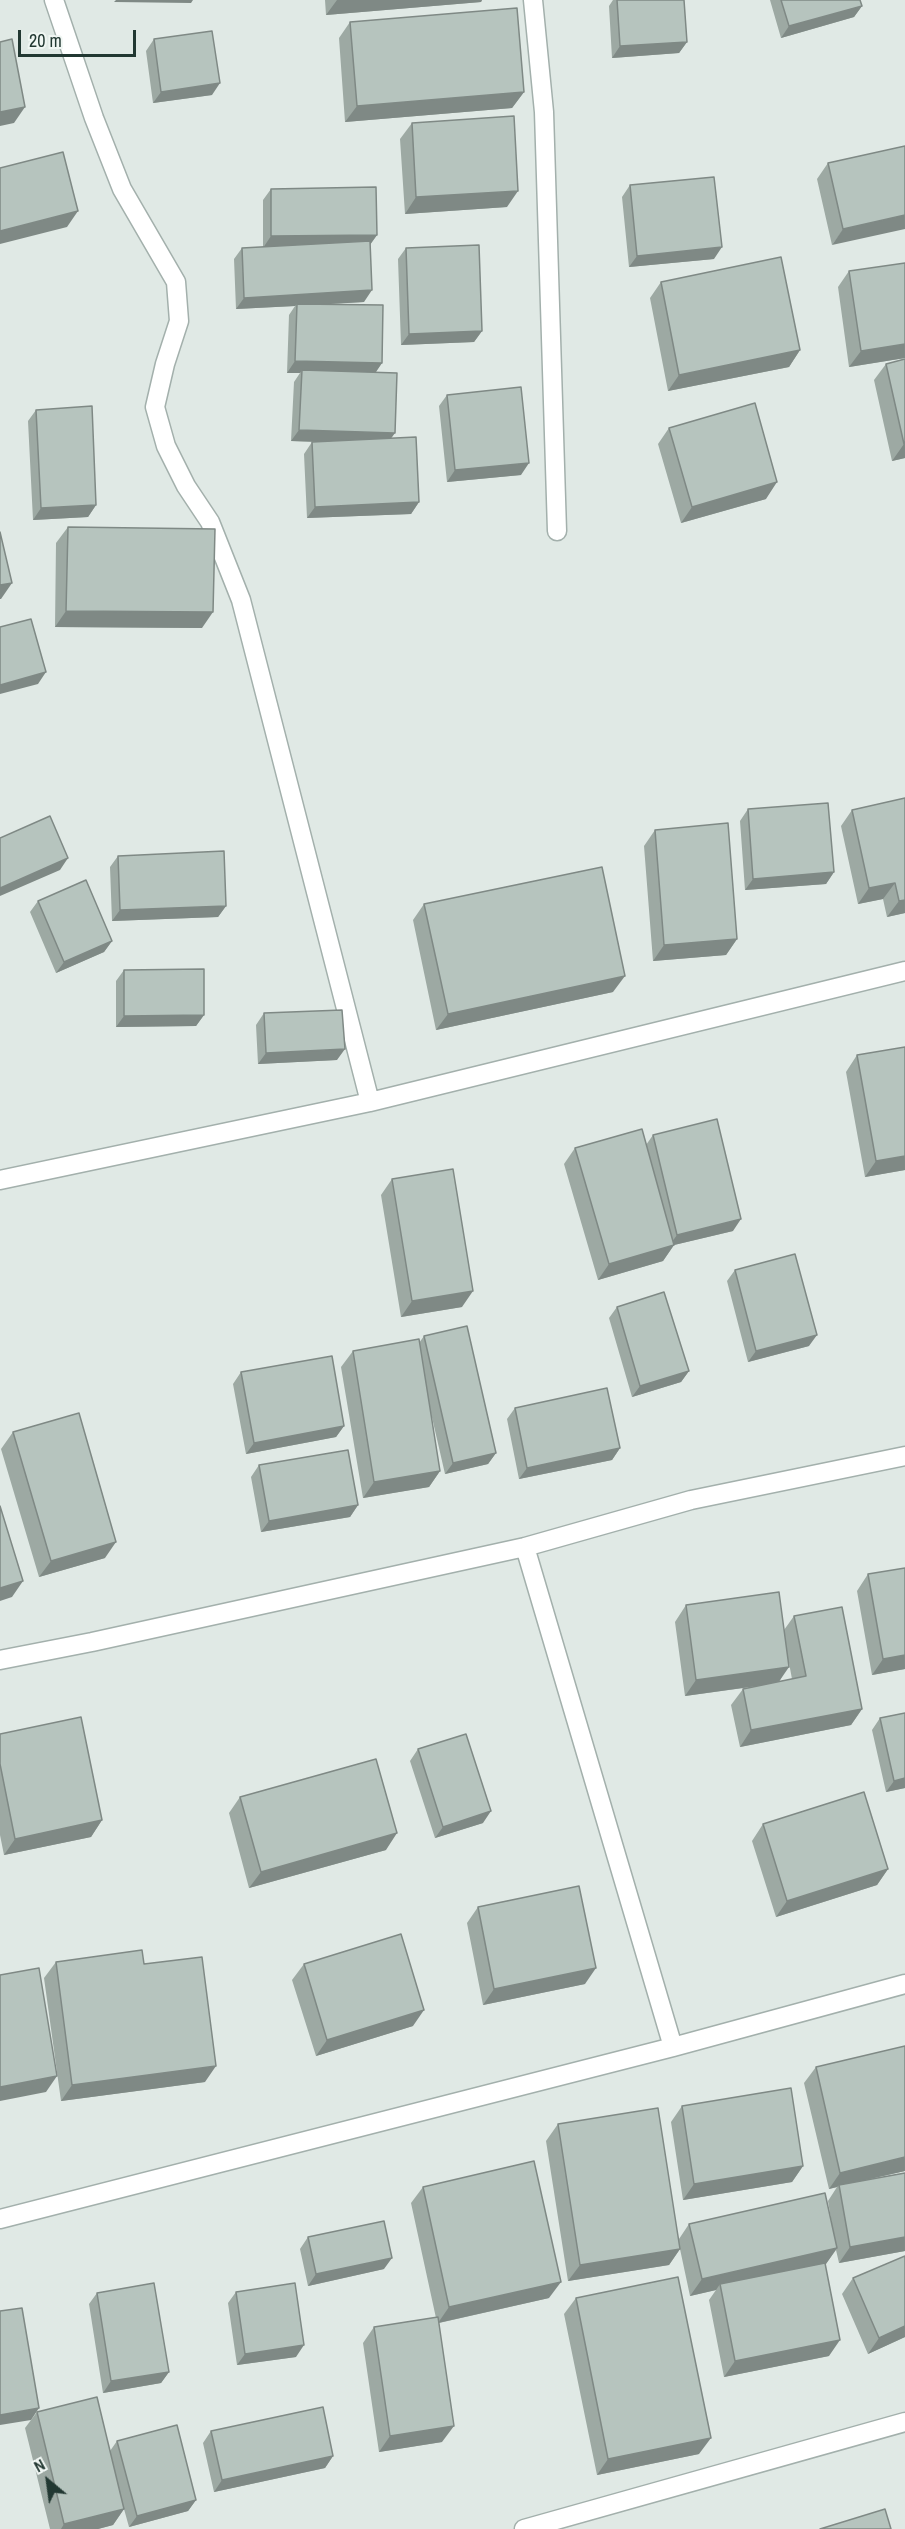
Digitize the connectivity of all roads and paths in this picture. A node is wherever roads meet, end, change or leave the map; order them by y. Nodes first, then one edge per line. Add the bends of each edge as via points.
1 (54, 0) edge
2 (533, 0) edge
3 (556, 531) dead end
4 (905, 971) edge
5 (370, 1102) junction
6 (0, 1180) edge
7 (905, 1456) edge
8 (525, 1547) junction
9 (0, 1660) edge
10 (905, 1984) edge
11 (673, 2047) junction
12 (0, 2219) edge
13 (905, 2422) edge
14 (524, 2529) edge

1 - 5 street via 122,189 176,282 179,321 155,407 166,446 210,522 241,600
2 - 3 street via 544,112
4 - 5 street
5 - 6 street
7 - 8 street via 691,1500
8 - 9 street
8 - 11 street
10 - 11 street
11 - 12 street
13 - 14 street

